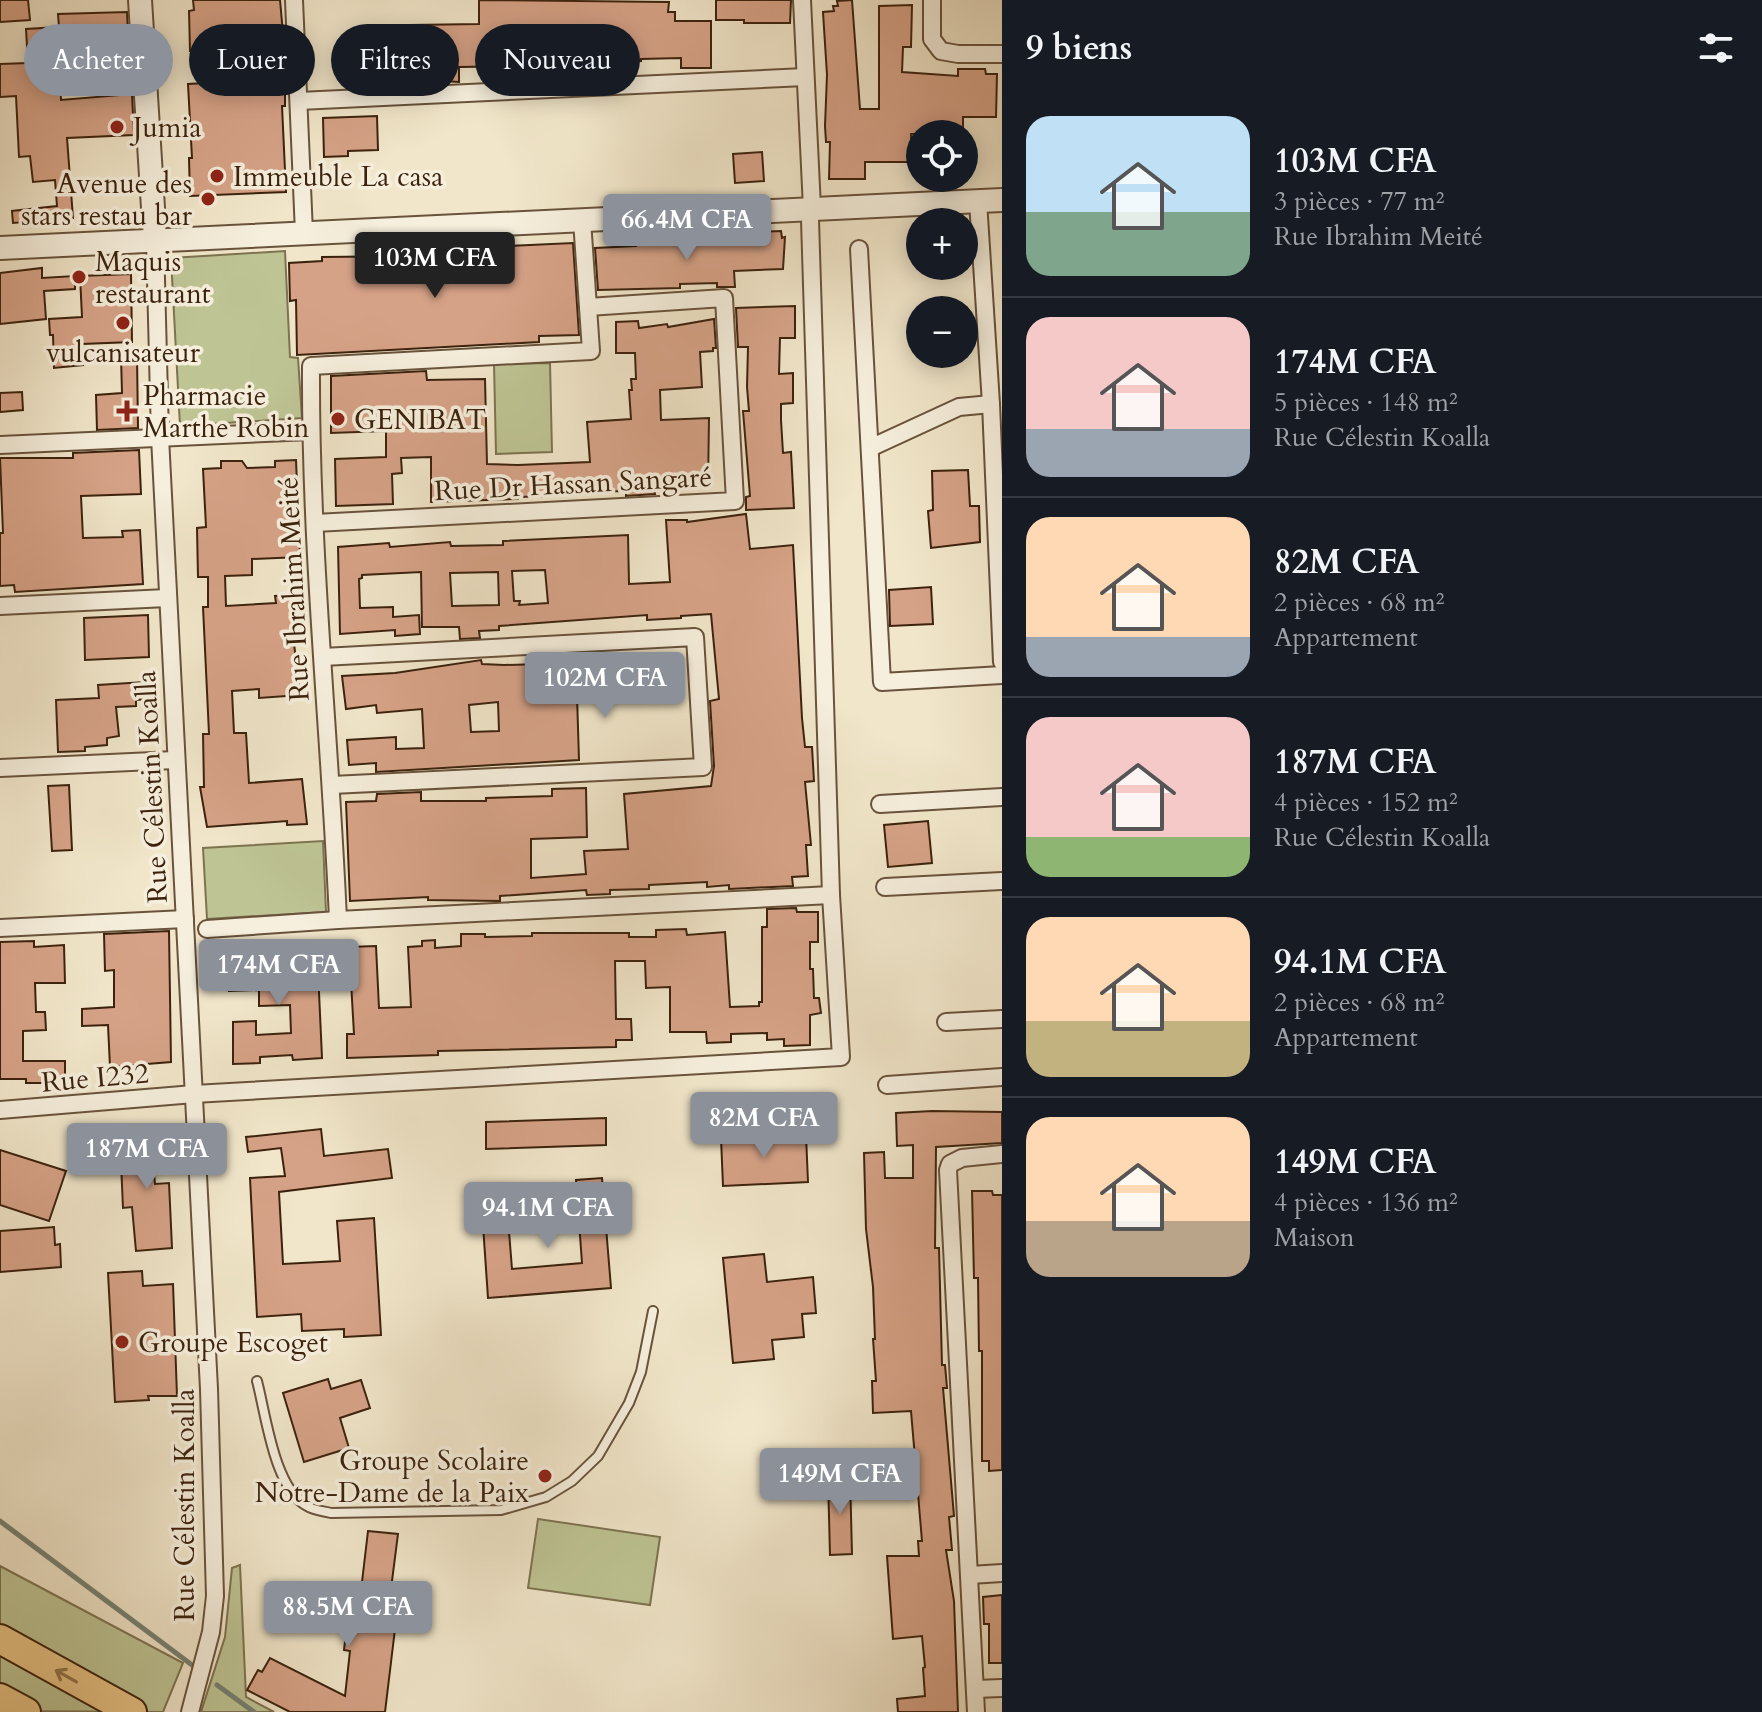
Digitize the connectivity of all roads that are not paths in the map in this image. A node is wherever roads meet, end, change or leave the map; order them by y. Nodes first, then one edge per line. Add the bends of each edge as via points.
1 (140, 0) edge
2 (294, 0) edge
3 (802, 0) edge
4 (932, 0) edge
5 (1002, 54) edge
6 (805, 77) junction
7 (299, 101) junction
8 (1002, 200) edge
9 (978, 201) junction
10 (812, 208) junction
11 (582, 227) junction
12 (304, 233) junction
13 (155, 240) junction
14 (0, 248) edge
15 (859, 249) dead end
16 (588, 307) junction
17 (991, 404) junction
18 (311, 431) junction
19 (160, 437) junction
20 (0, 445) edge
21 (870, 448) junction
22 (315, 523) junction
23 (167, 598) junction
24 (0, 606) edge
25 (323, 657) junction
26 (1002, 662) edge
27 (1002, 675) edge
28 (175, 760) junction
29 (0, 768) edge
30 (332, 785) junction
31 (1002, 797) edge
32 (880, 804) dead end
33 (1002, 881) edge
34 (885, 887) dead end
35 (831, 895) junction
36 (185, 919) junction
37 (338, 920) junction
38 (0, 928) edge
39 (207, 929) dead end
40 (1002, 1019) edge
41 (946, 1022) dead end
42 (1002, 1077) edge
43 (887, 1085) dead end
44 (194, 1094) junction
45 (0, 1110) edge
46 (1002, 1154) edge
47 (653, 1311) dead end
48 (257, 1381) dead end
49 (1002, 1573) edge
50 (970, 1575) junction
51 (0, 1639) edge
52 (1002, 1688) edge
53 (975, 1689) junction
54 (0, 1698) edge
55 (26, 1712) edge
56 (132, 1712) edge
57 (190, 1712) edge
58 (976, 1712) edge

1 - 13 street
2 - 7 street
3 - 6 street
4 - 5 street via 932,39 941,51
6 - 7 street
6 - 10 street
7 - 12 street
8 - 9 street
9 - 10 street
9 - 17 street
10 - 11 street
10 - 35 street
11 - 12 street
11 - 16 street, Rue Ibrahim Meité
12 - 13 street
13 - 14 street
13 - 19 street, Rue Célestin Koalla
15 - 21 street
16 - 18 street, Rue Ibrahim Meité via 591,351 311,366
16 - 22 street, Rue Dr Hassan Sangaré via 724,298 735,501
17 - 21 street via 959,407
17 - 26 street
18 - 19 street
18 - 22 street, Rue Ibrahim Meité
19 - 20 street
19 - 23 street, Rue Célestin Koalla
21 - 27 street via 882,682
22 - 25 street, Rue Ibrahim Meité
23 - 24 street
23 - 28 street, Rue Célestin Koalla
25 - 30 street, Rue Ibrahim Meité
25 - 30 street via 695,637 703,767
28 - 29 street
28 - 36 street, Rue Célestin Koalla
30 - 37 street, Rue Ibrahim Meité
31 - 32 street
33 - 34 street
35 - 37 street
35 - 44 street, Rue I232 via 841,1057
36 - 38 street
36 - 44 street, Rue Célestin Koalla
37 - 39 street
40 - 41 street
42 - 43 street
44 - 45 street, Rue I232
44 - 57 street, Rue Célestin Koalla via 215,1596
46 - 50 street via 962,1158 948,1170
47 - 48 lane via 641,1372 598,1456 546,1497 501,1510 331,1513 306,1506 288,1488 278,1466
49 - 50 street
50 - 53 street
56 -> 51 highway
52 - 53 street
53 - 58 street
54 - 55 highway

